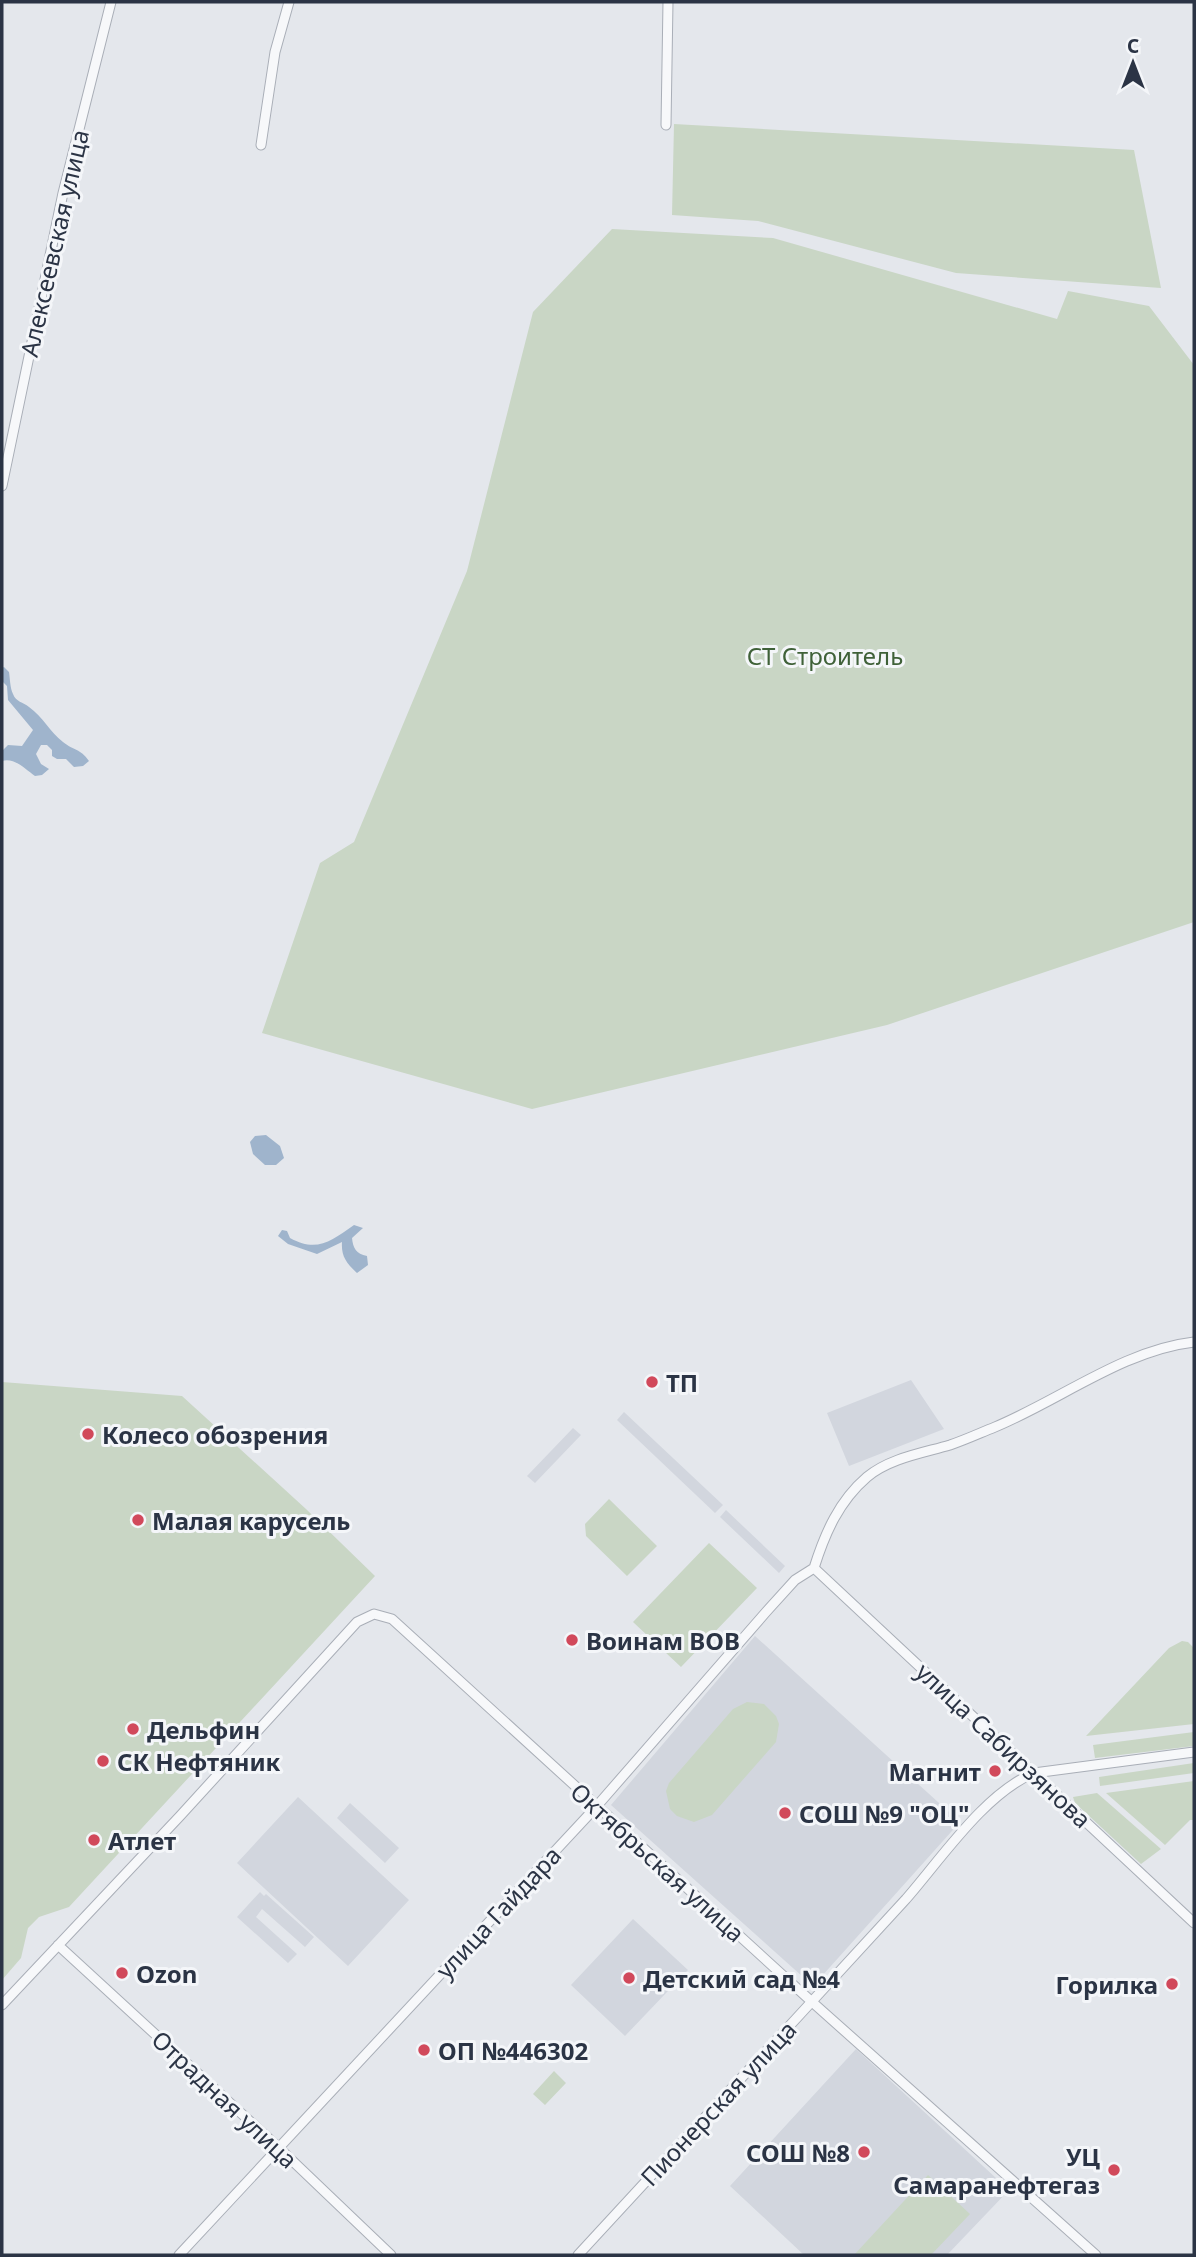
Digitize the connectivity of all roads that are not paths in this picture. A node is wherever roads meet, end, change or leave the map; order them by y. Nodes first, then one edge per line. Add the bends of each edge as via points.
1 (111, 2) edge
2 (289, 2) edge
3 (668, 2) edge
4 (666, 125) dead end
5 (261, 145) dead end
6 (2, 486) edge
7 (1194, 1342) edge
8 (814, 1567) junction
9 (1194, 1752) edge
10 (1034, 1773) junction
11 (596, 1807) junction
12 (1194, 1923) edge
13 (58, 1945) junction
14 (811, 2001) junction
15 (2, 2005) edge
16 (279, 2148) junction
17 (179, 2255) edge
18 (391, 2255) edge
19 (578, 2255) edge
20 (1096, 2255) edge

1 - 6 street, Алексеевская улица via 63,193
2 - 5 street via 275,52
3 - 4 street
7 - 8 street via 1148,1352 999,1425 883,1466 841,1505
8 - 10 street, улица Сабирзянова
8 - 11 street, улица Гайдара via 795,1580
9 - 10 street
10 - 12 street, улица Сабирзянова
10 - 14 street, Пионерская улица via 1019,1779 983,1810
11 - 13 street, Октябрьская улица via 392,1619 374,1614 357,1622
11 - 14 street, Октябрьская улица
11 - 16 street, улица Гайдара
13 - 15 street
13 - 16 street, Отрадная улица
14 - 19 street, Пионерская улица
14 - 20 street, Октябрьская улица
16 - 17 street, улица Гайдара
16 - 18 street, Отрадная улица

